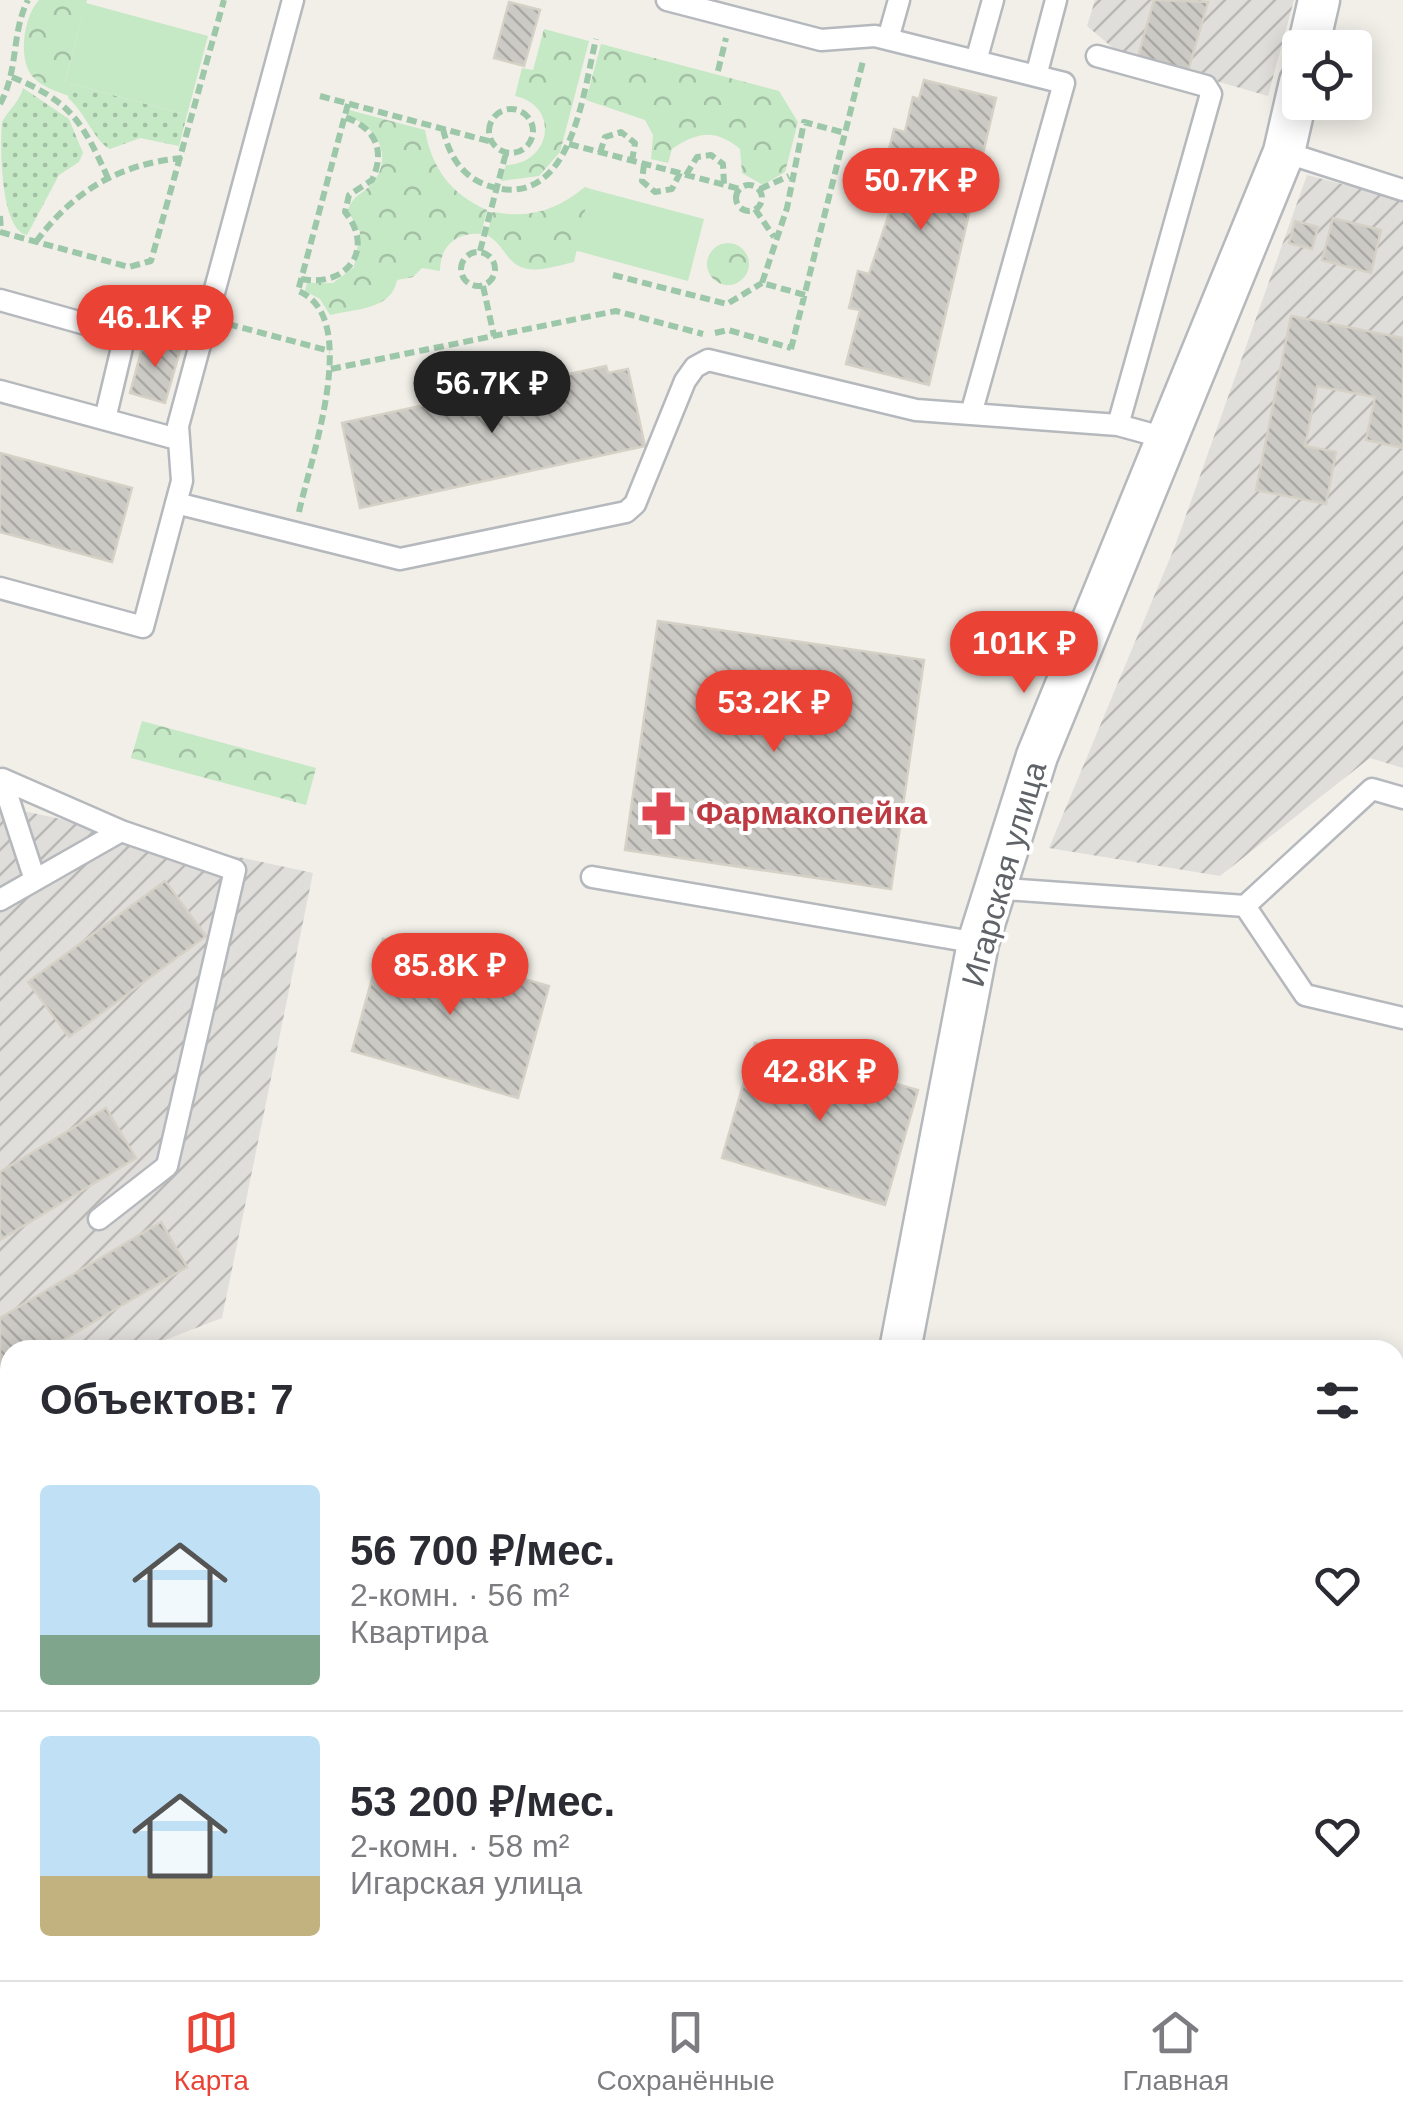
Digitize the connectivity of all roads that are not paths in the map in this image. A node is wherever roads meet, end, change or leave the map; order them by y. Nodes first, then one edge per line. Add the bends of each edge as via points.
1 (293, 0) edge
2 (667, 0) edge
3 (899, 0) edge
4 (992, 0) edge
5 (1056, 0) edge
6 (1319, 0) edge
7 (1312, 30) edge
8 (888, 39) junction
9 (1097, 56) dead end
10 (976, 61) junction
11 (1036, 76) junction
12 (1291, 120) edge
13 (1284, 152) junction
14 (1403, 190) edge
15 (0, 300) edge
16 (0, 391) edge
17 (971, 414) junction
18 (105, 420) junction
19 (1118, 425) junction
20 (176, 439) junction
21 (1169, 440) junction
22 (176, 503) junction
23 (0, 588) edge
24 (1, 778) edge
25 (1403, 798) edge
26 (121, 831) junction
27 (592, 877) dead end
28 (34, 880) junction
29 (992, 888) junction
30 (0, 900) edge
31 (1245, 906) junction
32 (978, 943) junction
33 (1403, 1018) edge
34 (99, 1219) dead end
35 (902, 1340) edge

1 - 20 lane
2 - 8 lane via 821,40
3 - 8 lane
4 - 10 lane
5 - 11 lane
6 - 7 street
8 - 10 lane
9 - 19 lane via 1206,86 1210,94
10 - 11 lane
11 - 17 lane via 1064,83
12 - 13 street, Игарская улица
13 - 14 lane
13 - 21 street, Игарская улица
15 - 18 lane via 126,335
16 - 18 lane
17 - 19 lane
17 - 22 lane via 916,410 720,360 695,367 684,382 626,512 400,559
18 - 20 lane
19 - 21 lane
20 - 22 lane via 183,472
21 - 29 street, Игарская улица via 1036,756
22 - 23 lane via 143,627
24 - 26 lane
24 - 28 lane
25 - 31 lane via 1372,789
26 - 28 lane
26 - 34 lane via 235,870 166,1166
27 - 32 lane
28 - 30 lane
29 - 31 lane
29 - 32 street, Игарская улица
31 - 33 lane via 1305,995
32 - 35 street, Игарская улица

